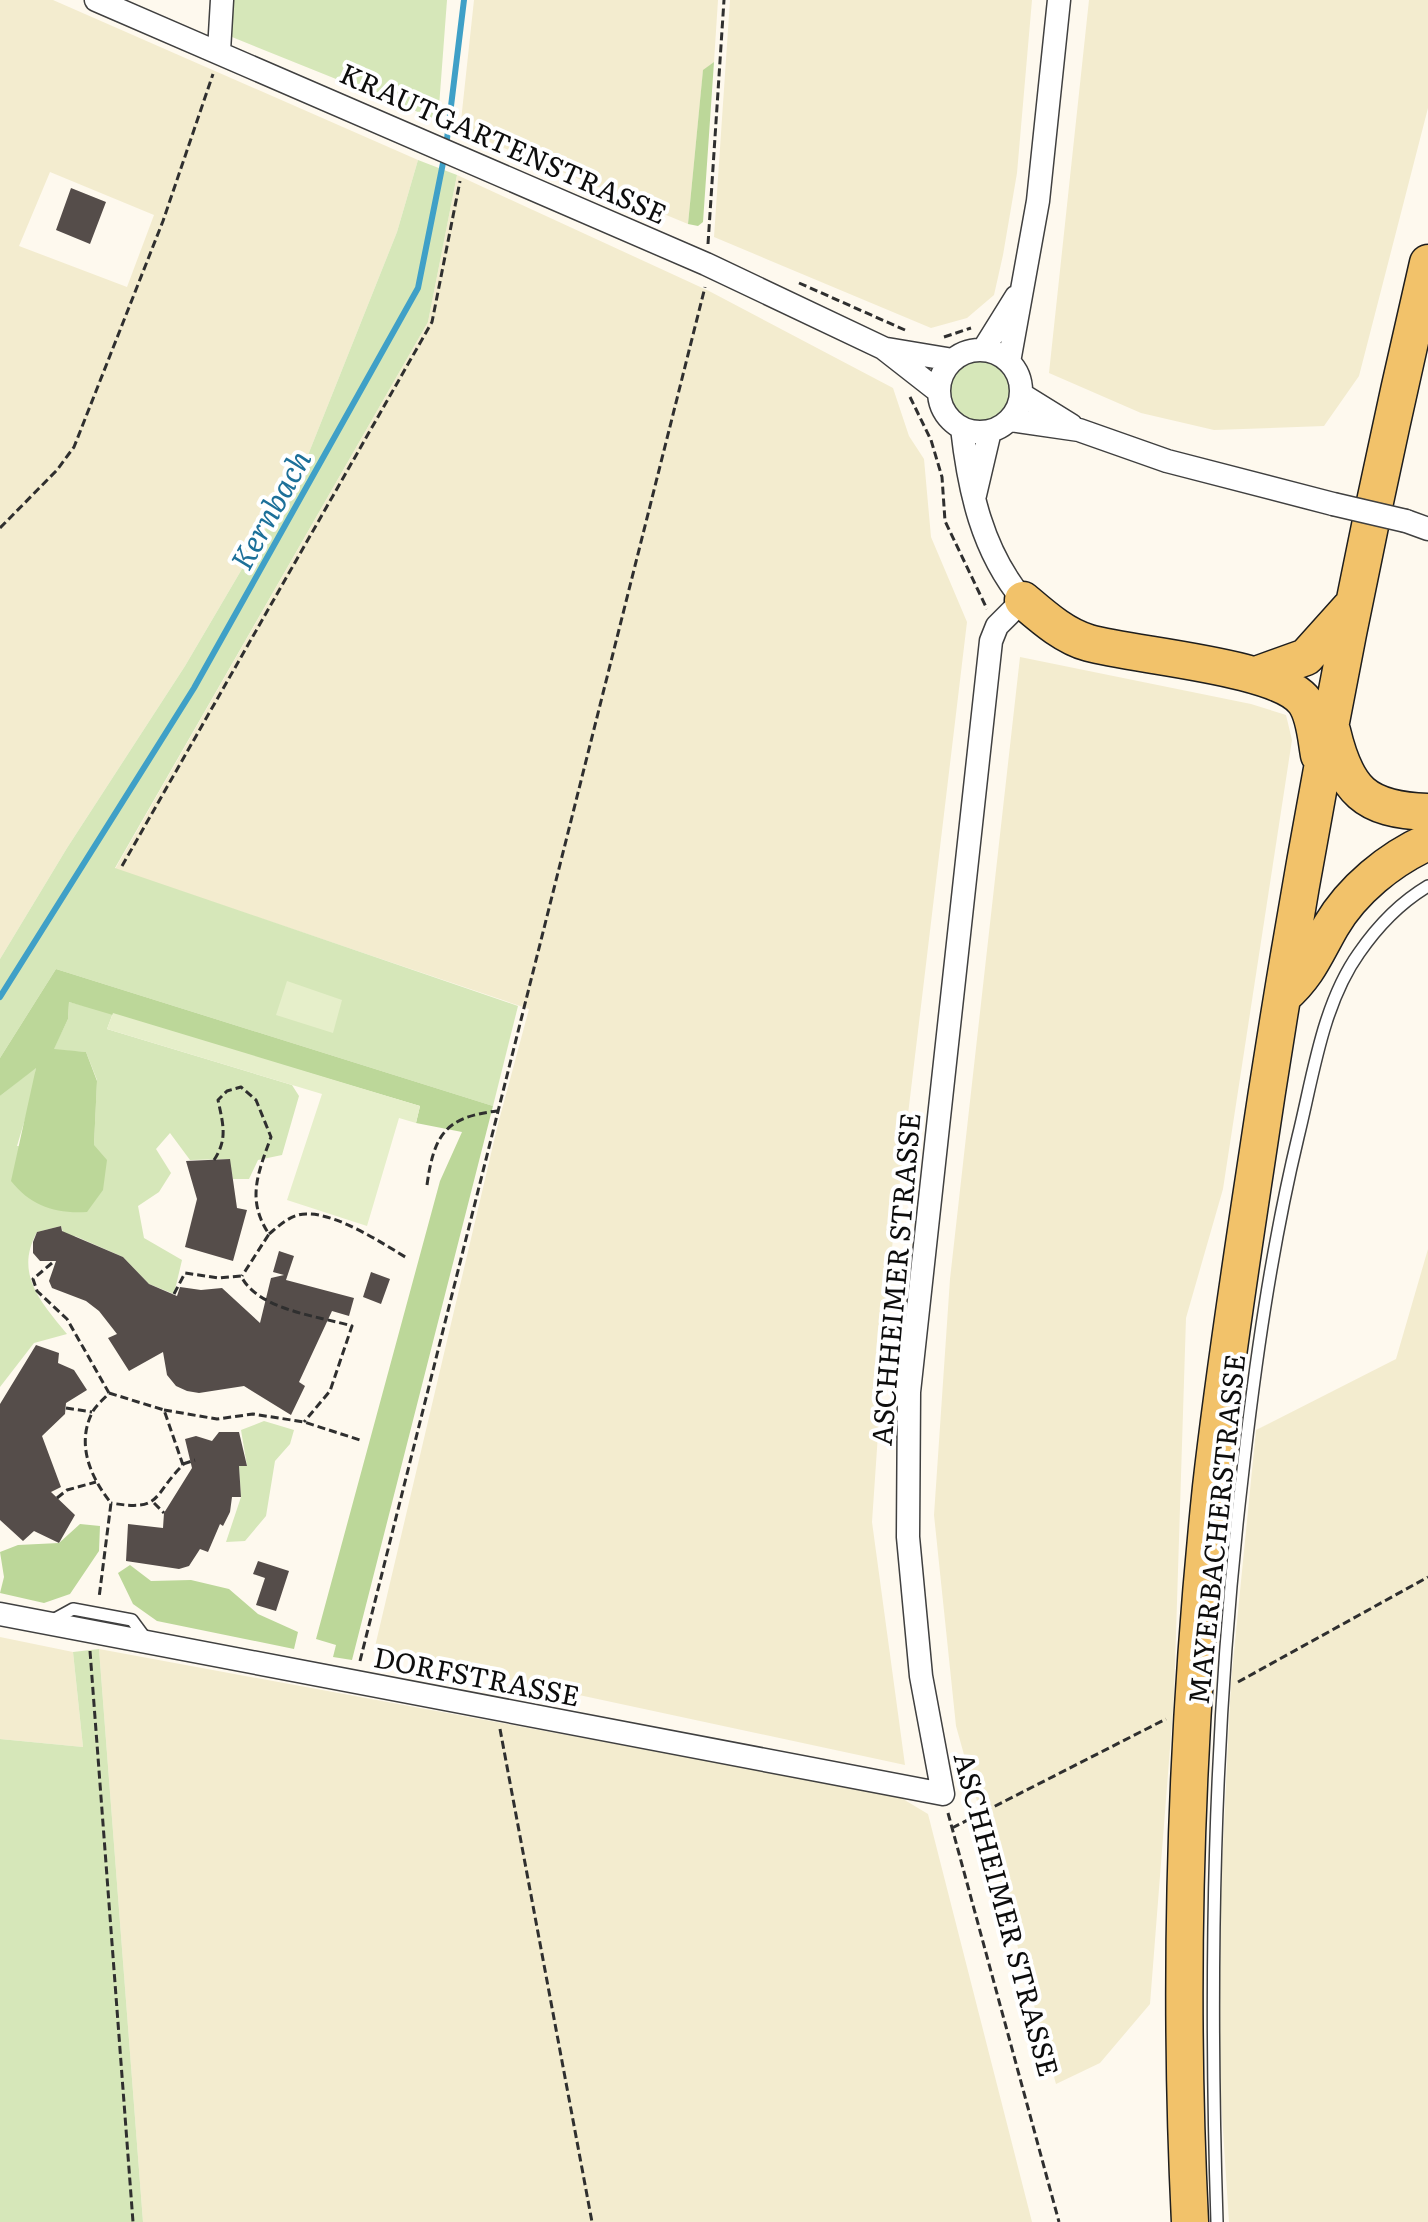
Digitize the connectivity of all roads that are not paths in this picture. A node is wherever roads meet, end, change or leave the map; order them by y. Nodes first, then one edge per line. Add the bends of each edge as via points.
1 (96, 0) edge
2 (222, 0) edge
3 (1059, 0) edge
4 (219, 51) junction
5 (1428, 263) edge
6 (1020, 289) junction
7 (883, 348) junction
8 (983, 350) junction
9 (953, 360) junction
10 (1009, 362) junction
11 (938, 391) junction
12 (1021, 394) junction
13 (1010, 420) junction
14 (962, 428) junction
15 (1079, 430) junction
16 (990, 431) junction
17 (975, 495) junction
18 (1428, 529) edge
19 (1023, 600) junction
20 (1351, 607) junction
21 (1256, 675) junction
22 (1330, 724) junction
23 (1322, 768) junction
24 (1428, 812) edge
25 (1428, 842) edge
26 (1428, 886) edge
27 (1282, 998) junction
28 (0, 1614) edge
29 (943, 1794) joint
30 (1190, 2222) edge
31 (1217, 2222) edge

1 - 4 street, KRAUTGARTENSTRASSE
2 - 4 street
3 - 6 street via 1038,201
4 - 7 street, KRAUTGARTENSTRASSE via 706,264
5 - 20 main road
6 - 8 street
6 - 10 street
7 - 9 street, KRAUTGARTENSTRASSE
7 - 11 street, KRAUTGARTENSTRASSE
8 - 9 street
8 - 10 street
9 - 11 street
10 - 12 street
11 - 14 street via 945,413
12 - 13 street
12 - 15 street
13 - 15 street
13 - 16 street
14 - 16 street
14 - 17 street via 967,475
15 - 18 street, bridge via 1167,461
16 - 17 street
17 - 19 street via 989,548
19 - 21 main road via 1087,642
19 - 29 street, ASCHHEIMER STRASSE via 997,626 991,641 909,1392 908,1537 921,1676
20 - 21 main road via 1306,657
20 - 22 main road
21 - 23 main road via 1305,701
22 - 23 main road
22 - 24 main road via 1341,769 1365,799
23 - 27 main road
25 - 27 main road via 1368,881 1333,923 1305,976
26 - 31 lane, MAYERBACHERSTRASSE via 1409,897 1358,954 1335,1001 1286,1187 1260,1318 1221,1692 1213,1892
27 - 30 main road via 1230,1333 1205,1552 1188,1899 1185,2072
28 - 29 street, DORFSTRASSE via 48,1623 93,1622 148,1643

